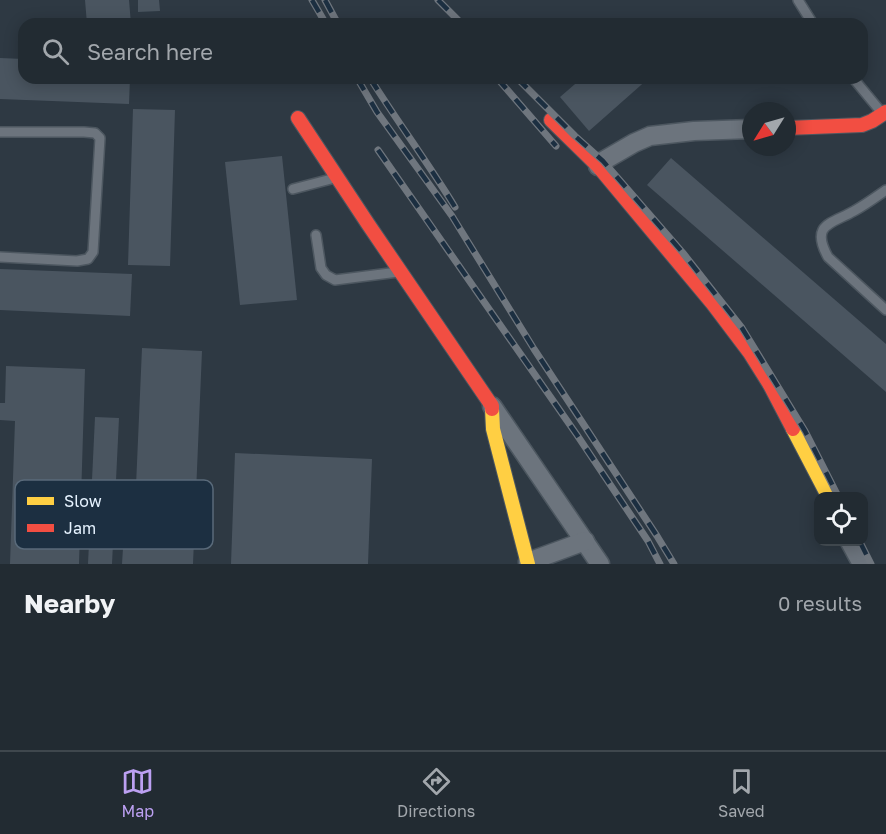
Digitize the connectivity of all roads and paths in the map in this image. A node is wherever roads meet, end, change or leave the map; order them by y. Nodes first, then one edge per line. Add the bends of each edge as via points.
1 (798, 0) edge
2 (809, 18) edge
3 (858, 84) edge
4 (885, 114) edge
5 (298, 118) dead end
6 (551, 120) dead end
7 (796, 128) edge
8 (742, 129) edge
9 (0, 132) edge
10 (598, 166) junction
11 (338, 178) junction
12 (293, 189) dead end
13 (886, 190) edge
14 (316, 235) dead end
15 (0, 257) edge
16 (401, 272) junction
17 (886, 310) edge
18 (492, 406) junction
19 (826, 492) edge
20 (585, 541) junction
21 (852, 546) edge
22 (528, 563) edge
23 (600, 564) edge
24 (862, 564) edge

1 - 2 lane
3 - 4 lane
4 - 7 street via 862,124
5 - 11 street
6 - 10 street
8 - 10 street via 651,136
9 - 15 lane via 84,132 100,138 93,252 88,259
10 - 19 street via 750,353
11 - 12 lane
11 - 16 street
13 - 17 lane via 826,225 821,234 828,257
14 - 16 lane via 321,268 335,280
16 - 18 street
18 - 20 street
18 - 22 street via 493,429
20 - 22 street
20 - 23 street
21 - 24 street

